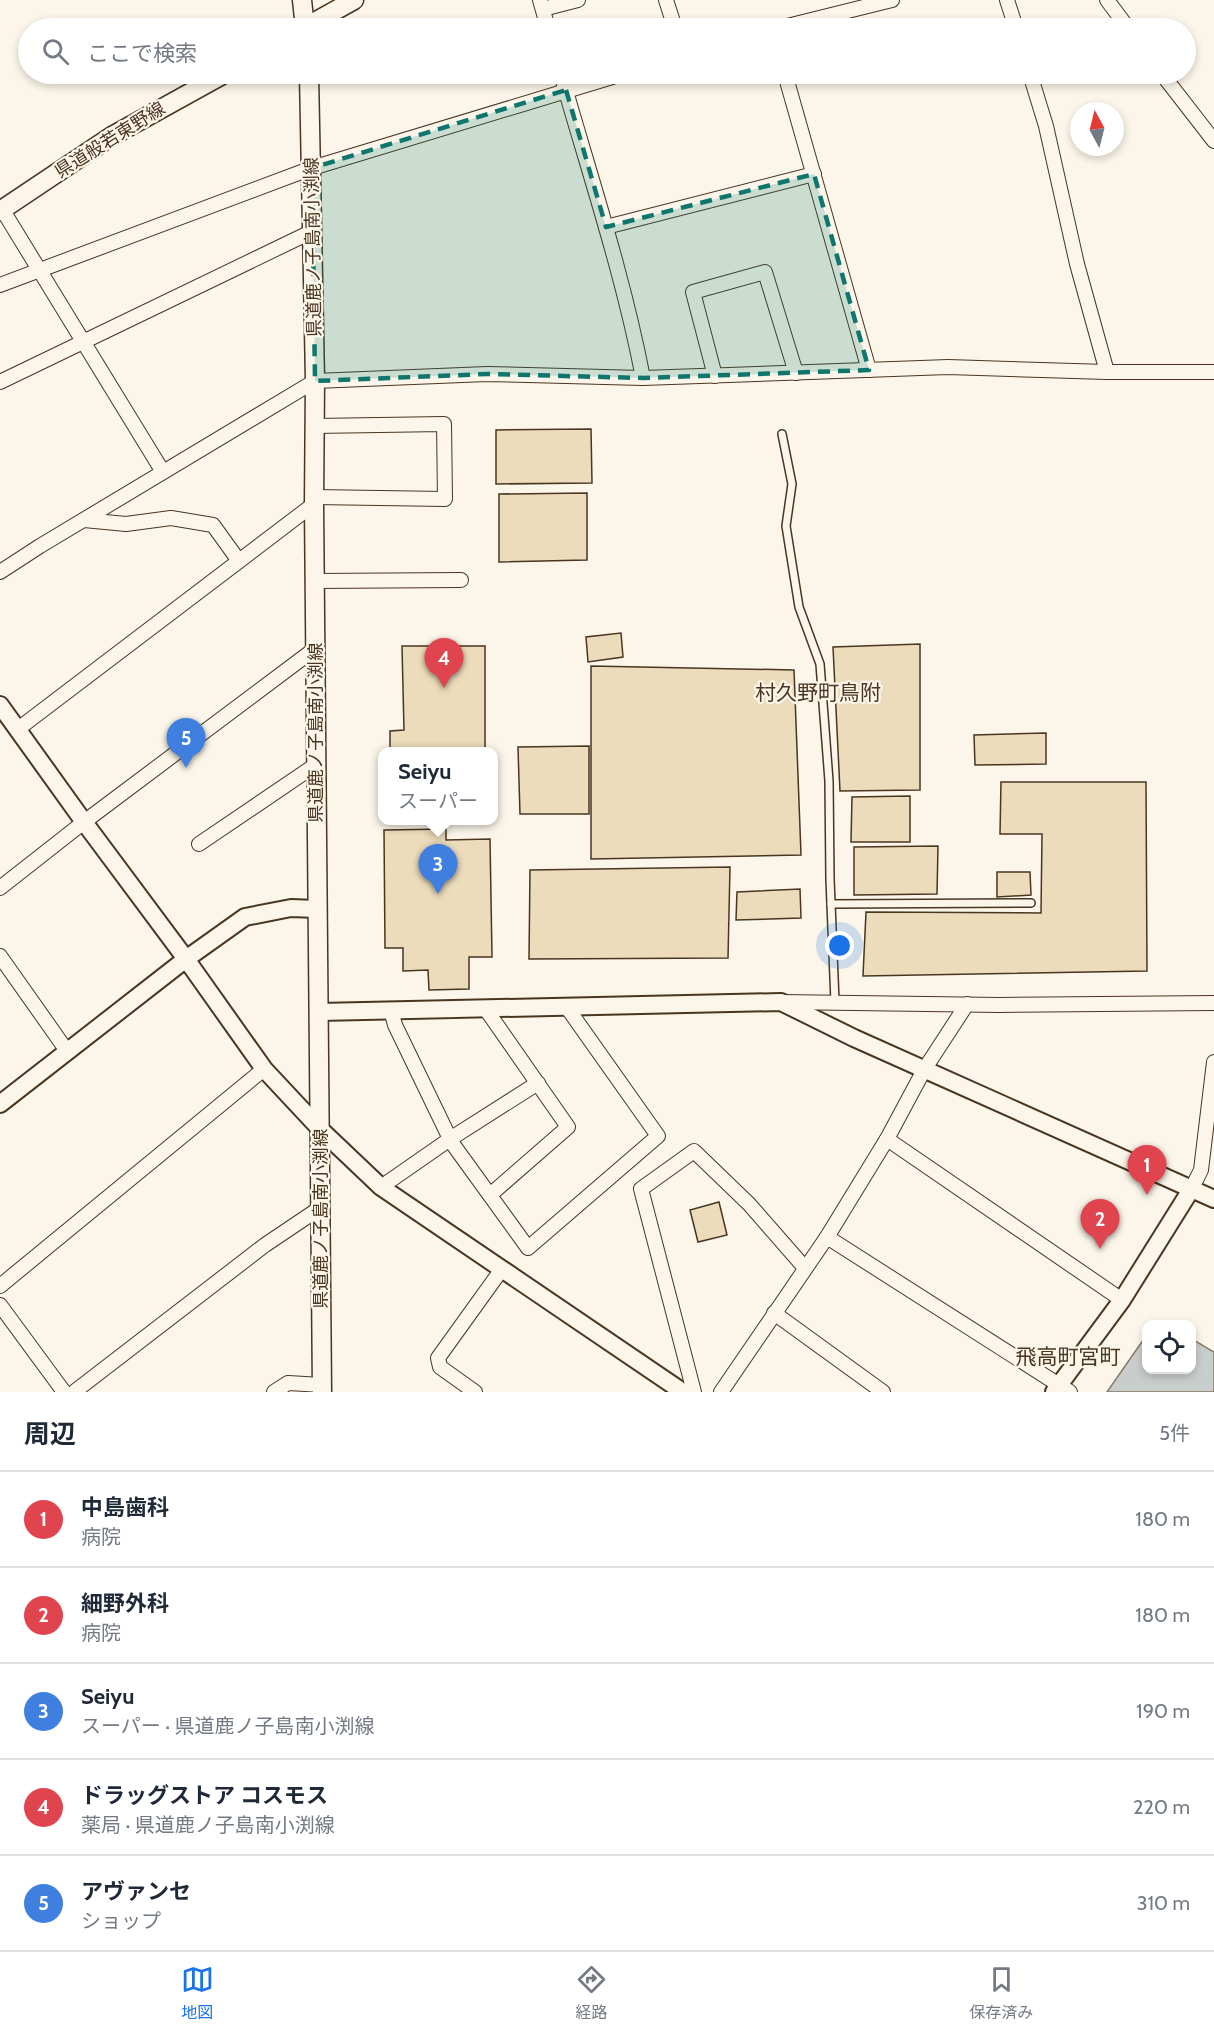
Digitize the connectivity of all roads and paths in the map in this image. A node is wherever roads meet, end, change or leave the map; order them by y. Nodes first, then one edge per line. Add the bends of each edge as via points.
1 (302, 0) edge
2 (354, 0) edge
3 (578, 0) edge
4 (666, 0) edge
5 (892, 0) edge
6 (1007, 0) edge
7 (1112, 2) edge
8 (542, 5) edge
9 (304, 18) edge
10 (322, 18) edge
11 (672, 18) edge
12 (819, 18) edge
13 (1013, 18) edge
14 (1122, 18) edge
15 (206, 84) edge
16 (309, 84) edge
17 (564, 84) edge
18 (587, 84) edge
19 (788, 84) edge
20 (1033, 84) edge
21 (1171, 84) edge
22 (566, 90) junction
23 (1210, 125) edge
24 (1214, 141) edge
25 (312, 168) junction
26 (814, 174) junction
27 (1, 210) edge
28 (606, 227) junction
29 (312, 231) junction
30 (40, 271) junction
31 (0, 285) edge
32 (83, 342) junction
33 (869, 370) junction
34 (1107, 372) junction
35 (1214, 372) edge
36 (796, 373) junction
37 (715, 376) junction
38 (644, 378) junction
39 (315, 381) junction
40 (0, 382) edge
41 (314, 426) junction
42 (782, 434) dead end
43 (163, 472) junction
44 (314, 500) junction
45 (84, 519) junction
46 (239, 561) junction
47 (0, 572) edge
48 (460, 580) dead end
49 (315, 581) junction
50 (316, 648) junction
51 (0, 705) edge
52 (18, 729) junction
53 (317, 764) junction
54 (84, 822) junction
55 (199, 844) dead end
56 (0, 888) edge
57 (1031, 903) dead end
58 (831, 904) junction
59 (317, 909) junction
60 (0, 956) edge
61 (186, 959) junction
62 (781, 1002) junction
63 (835, 1002) junction
64 (1214, 1003) edge
65 (967, 1004) junction
66 (566, 1006) junction
67 (485, 1008) junction
68 (391, 1010) junction
69 (319, 1012) junction
70 (817, 1020) junction
71 (67, 1051) junction
72 (1214, 1062) edge
73 (264, 1070) junction
74 (924, 1070) junction
75 (538, 1083) junction
76 (0, 1104) edge
77 (321, 1130) junction
78 (450, 1139) junction
79 (887, 1139) junction
80 (381, 1187) junction
81 (1192, 1188) junction
82 (490, 1195) junction
83 (1214, 1199) edge
84 (320, 1208) junction
85 (826, 1237) junction
86 (805, 1268) junction
87 (502, 1269) junction
88 (0, 1286) edge
89 (1122, 1300) junction
90 (0, 1305) edge
91 (774, 1313) junction
92 (322, 1388) edge
93 (1061, 1390) edge
94 (471, 1391) edge
95 (64, 1392) edge
96 (74, 1392) edge
97 (274, 1392) edge
98 (683, 1392) edge
99 (694, 1392) edge
100 (721, 1392) edge
101 (883, 1392) edge

1 - 9 main road
2 - 10 main road
3 - 8 street
4 - 11 street
5 - 12 street
6 - 13 street
7 - 14 street
15 - 27 main road, 県道般若東野線 via 112,136
16 - 25 main road, 県道鹿ノ子島南小渕線
17 - 22 street
18 - 22 street
19 - 26 street
20 - 34 street
21 - 23 street
22 - 25 street
22 - 28 street
23 - 24 street
25 - 29 main road, 県道鹿ノ子島南小渕線
25 - 30 street
26 - 28 street
26 - 33 street
27 - 30 street
28 - 38 street
29 - 32 street
29 - 39 main road, 県道鹿ノ子島南小渕線
30 - 31 street
30 - 32 street
32 - 40 street
32 - 43 street
33 - 34 street via 948,367
33 - 36 street
34 - 35 street
36 - 37 street
36 - 37 street via 765,272 693,292
37 - 38 street
38 - 39 street via 487,374
39 - 41 main road, 県道鹿ノ子島南小渕線
39 - 43 street
41 - 44 main road, 県道鹿ノ子島南小渕線
41 - 44 street via 444,424 445,499
42 - 58 lane via 792,484 786,526 799,607 820,664 830,781
43 - 45 street
44 - 46 street
44 - 49 main road, 県道鹿ノ子島南小渕線
45 - 46 street via 126,524 171,518 213,525
45 - 47 street
46 - 52 street
48 - 49 street
49 - 50 main road, 県道鹿ノ子島南小渕線
50 - 53 main road, 県道鹿ノ子島南小渕線
50 - 54 street
51 - 52 street
52 - 54 street
53 - 55 street
53 - 59 main road, 県道鹿ノ子島南小渕線
54 - 56 street
54 - 61 street
57 - 58 lane
58 - 63 lane
59 - 61 street via 291,908 245,917
59 - 69 main road, 県道鹿ノ子島南小渕線
60 - 71 street
61 - 71 street
61 - 73 street
62 - 63 street
62 - 66 street
62 - 70 street
63 - 65 street
63 - 70 street
64 - 65 street
65 - 74 street
66 - 67 street
66 - 82 street via 658,1136 528,1248
67 - 68 street
67 - 75 street
68 - 69 street
68 - 78 street
69 - 77 main road, 県道鹿ノ子島南小渕線
70 - 74 street
71 - 76 street
72 - 81 street via 1201,1170
73 - 77 street
73 - 88 street
74 - 79 street
74 - 81 street
75 - 78 street
75 - 82 street via 568,1127
77 - 80 street
77 - 84 main road, 県道鹿ノ子島南小渕線
78 - 80 street
78 - 82 street
79 - 85 street
79 - 89 street
80 - 87 street
81 - 83 street
81 - 89 street
84 - 92 main road, 県道鹿ノ子島南小渕線
84 - 96 street via 265,1245
85 - 86 street
85 - 93 street
86 - 91 street
86 - 99 street via 749,1204 694,1151 641,1189
87 - 94 street via 438,1359 440,1367
87 - 98 street
89 - 93 street
90 - 95 street
91 - 100 street
91 - 101 street
92 - 97 street via 288,1383

